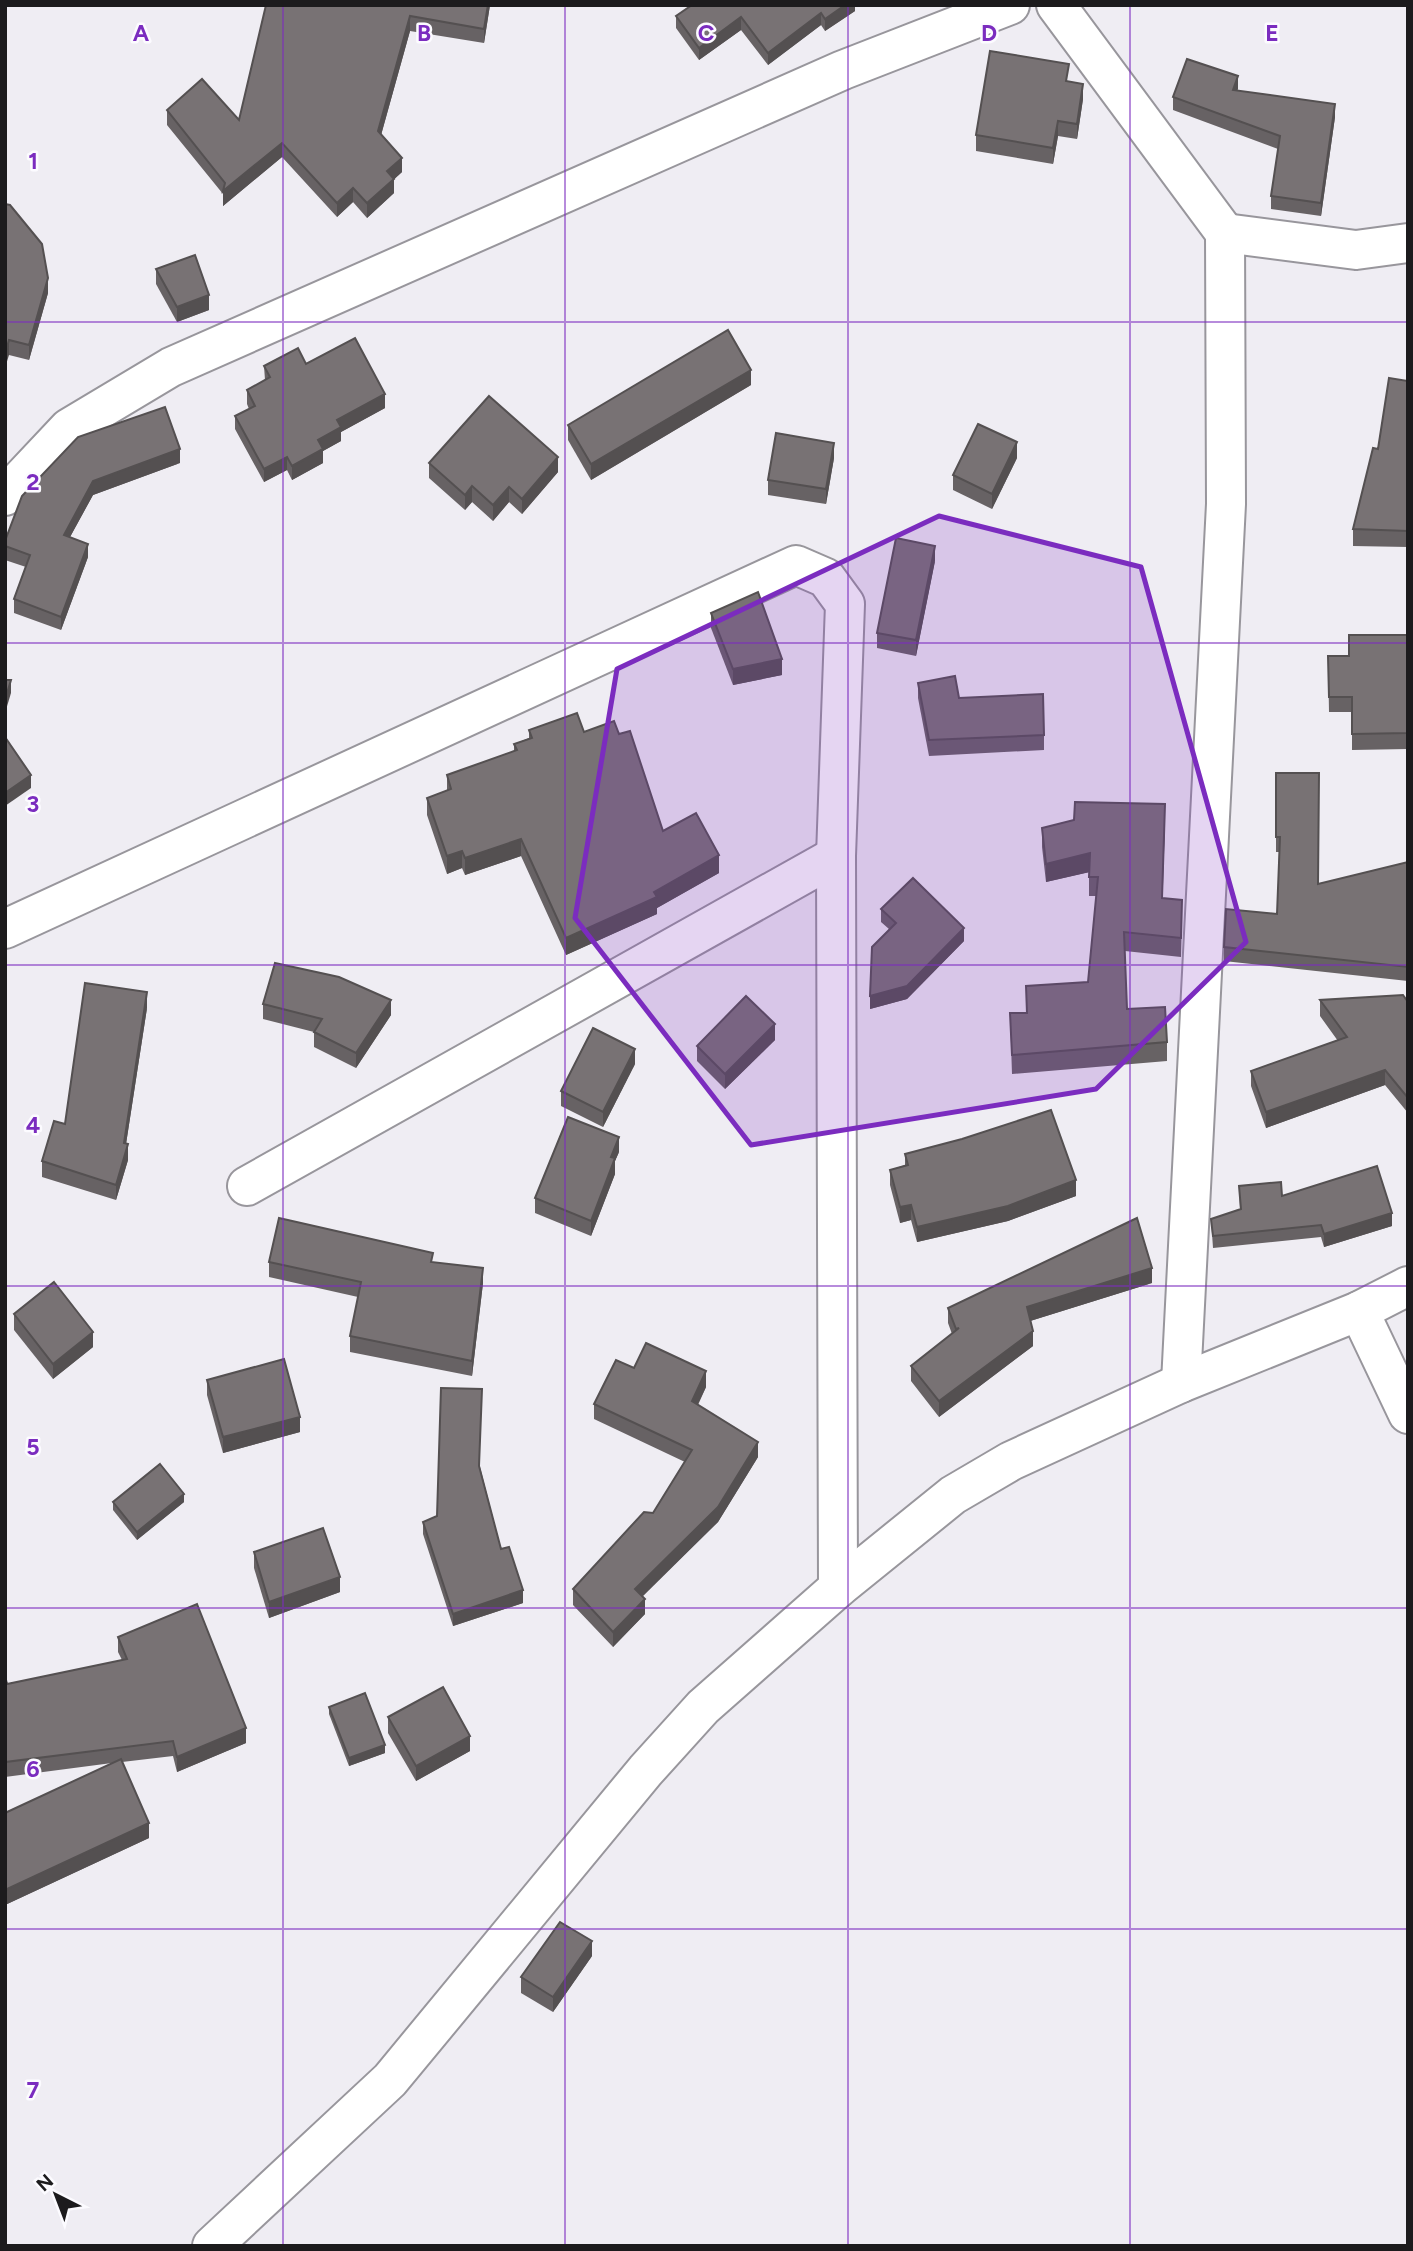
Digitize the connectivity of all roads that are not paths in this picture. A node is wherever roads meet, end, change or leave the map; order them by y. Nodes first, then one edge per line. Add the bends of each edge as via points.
1 (1010, 5) edge
2 (1056, 5) edge
3 (1225, 233) junction
4 (1408, 243) edge
5 (5, 496) edge
6 (836, 856) junction
7 (5, 929) edge
8 (247, 1186) dead end
9 (1408, 1286) edge
10 (1359, 1311) junction
11 (1181, 1383) junction
12 (1408, 1414) edge
13 (838, 1588) junction
14 (212, 2246) edge

1 - 5 street via 843,70 171,367 69,428
2 - 3 street
3 - 4 street via 1356,250
3 - 11 street via 1226,505
6 - 7 street via 845,604 826,578 796,565
6 - 8 street
6 - 13 street
9 - 10 street
10 - 11 street
10 - 12 street
11 - 13 street via 1011,1461 953,1495
13 - 14 street via 703,1707 390,2080

